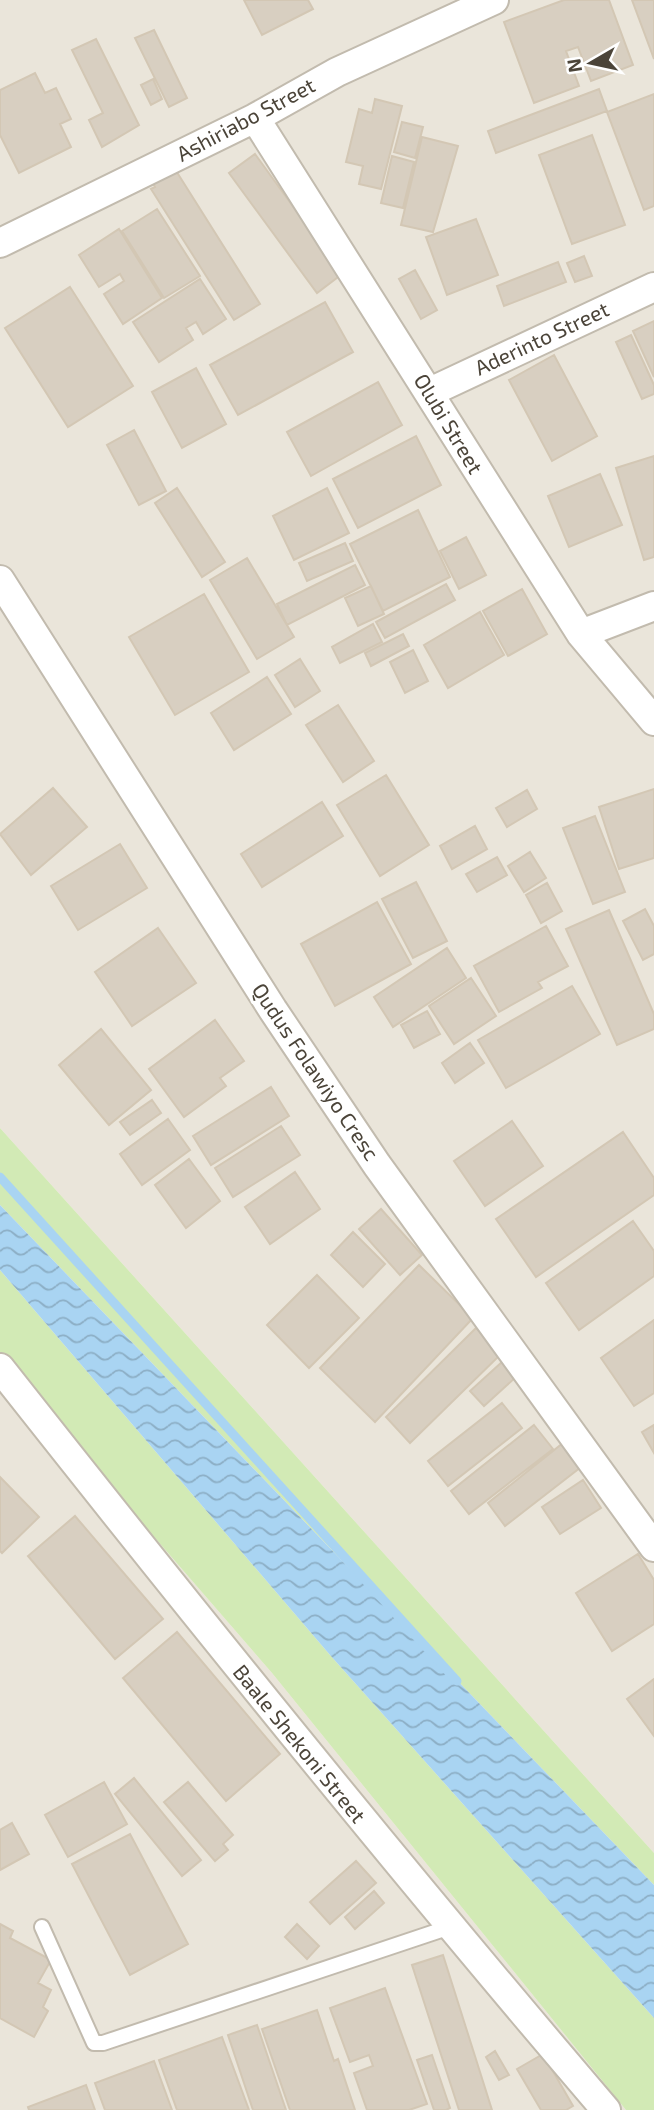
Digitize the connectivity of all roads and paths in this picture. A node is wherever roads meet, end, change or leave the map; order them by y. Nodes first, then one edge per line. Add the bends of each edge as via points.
1 (494, 0) edge
2 (457, 7) edge
3 (254, 118) junction
4 (0, 243) edge
5 (654, 287) edge
6 (430, 392) junction
7 (0, 580) edge
8 (654, 606) edge
9 (581, 634) junction
10 (654, 721) edge
11 (1, 1369) edge
12 (654, 1547) edge
13 (42, 1927) dead end
14 (450, 1927) junction
15 (606, 2110) edge

1 - 2 street, Ashiriabo Street
2 - 3 street, Ashiriabo Street
3 - 4 street, Ashiriabo Street
3 - 6 street, Olubi Street
5 - 6 street, Aderinto Street
6 - 9 street, Olubi Street
7 - 12 street, Qudus Folawiyo Cresc via 376,1165
8 - 9 street
9 - 10 street, Olubi Street
11 - 14 street, Baale Shekoni Street via 233,1664
13 - 14 lane via 94,2043 103,2043
14 - 15 street, Baale Shekoni Street

